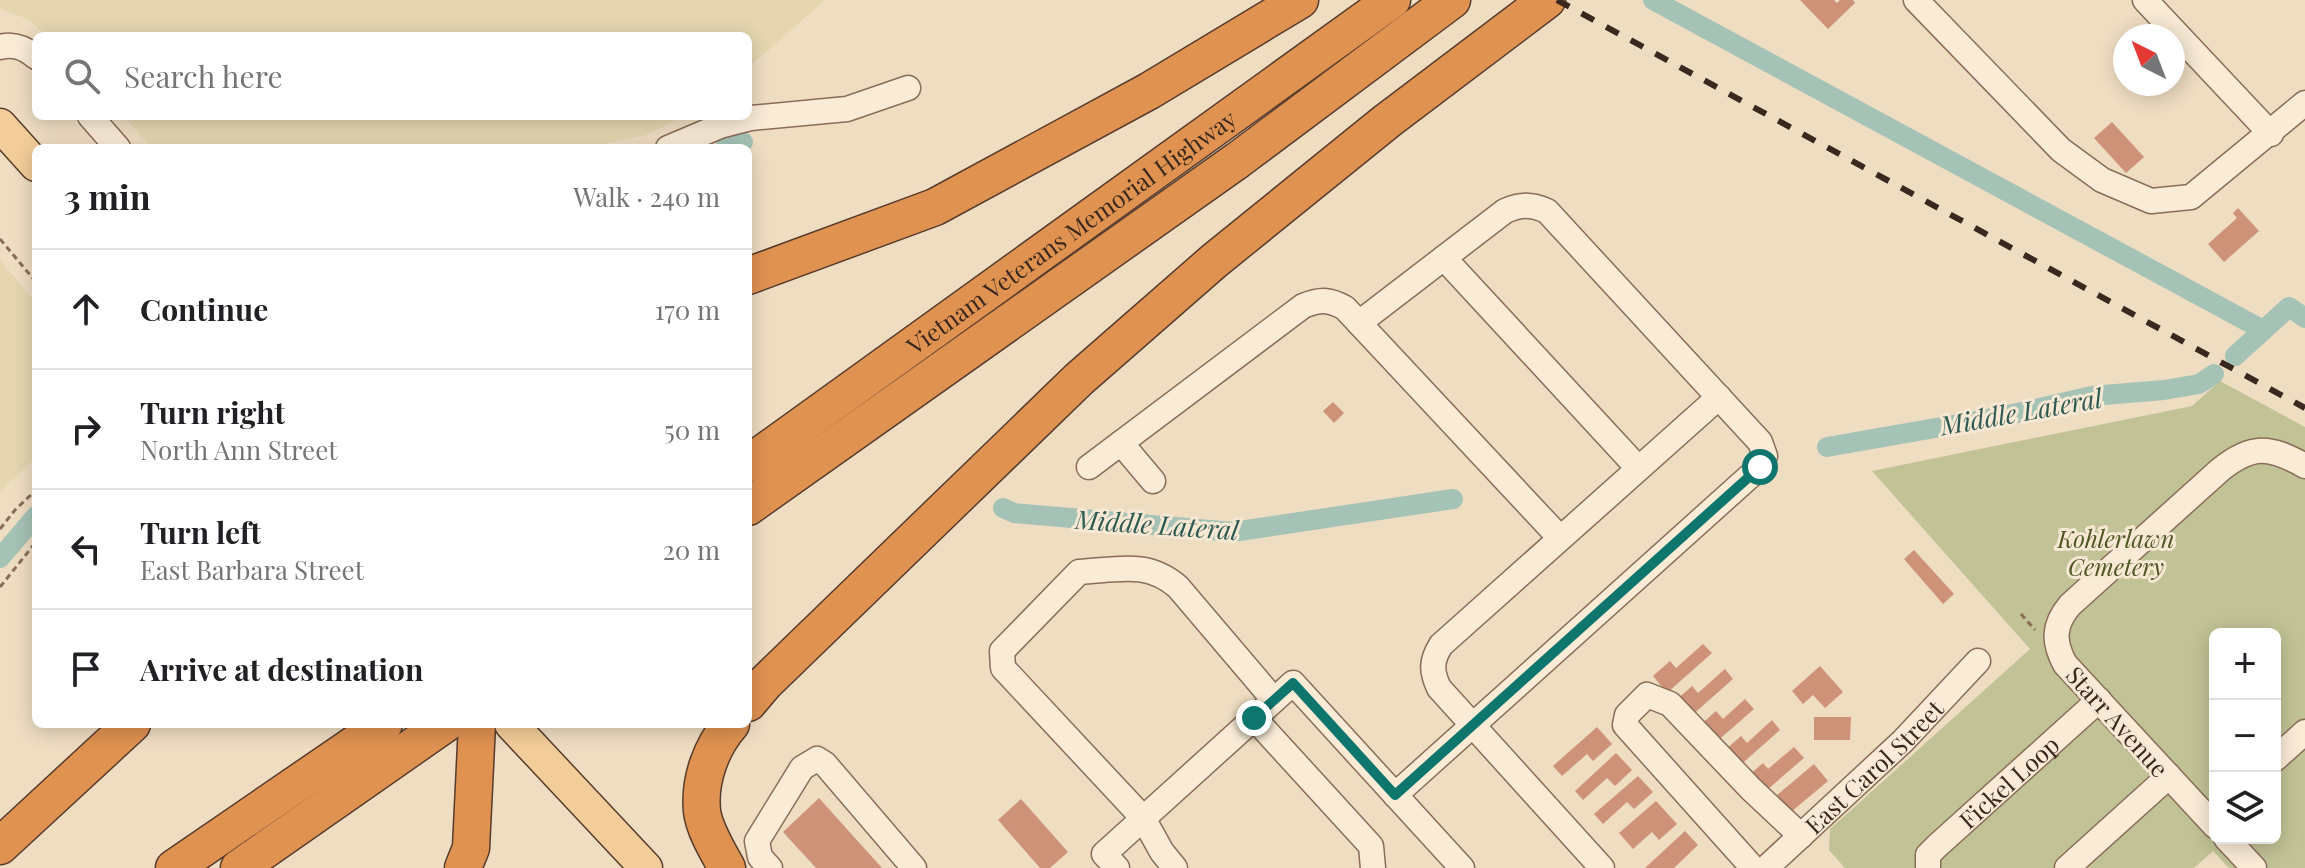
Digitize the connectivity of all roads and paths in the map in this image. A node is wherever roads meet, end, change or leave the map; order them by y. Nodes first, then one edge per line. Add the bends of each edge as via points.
1 (1300, 0) edge
2 (1392, 0) edge
3 (1547, 0) edge
4 (1916, 0) edge
5 (2145, 0) edge
6 (1444, 6) edge
7 (0, 47) edge
8 (32, 53) edge
9 (908, 88) dead end
10 (2305, 103) edge
11 (752, 118) edge
12 (94, 120) edge
13 (743, 120) edge
14 (0, 125) edge
15 (2271, 134) junction
16 (114, 144) edge
17 (677, 144) edge
18 (32, 161) edge
19 (0, 239) edge
20 (1444, 258) junction
21 (752, 275) edge
22 (32, 277) edge
23 (1359, 323) junction
24 (1719, 397) junction
25 (1121, 443) junction
26 (752, 461) edge
27 (2305, 466) edge
28 (1089, 467) dead end
29 (1638, 468) junction
30 (1153, 481) dead end
31 (32, 494) edge
32 (752, 504) edge
33 (0, 529) edge
34 (1560, 538) junction
35 (32, 547) edge
36 (883, 570) junction
37 (0, 587) edge
38 (1978, 661) dead end
39 (752, 662) edge
40 (752, 698) edge
41 (1274, 700) junction
42 (2099, 700) junction
43 (1254, 718) junction
44 (1473, 725) junction
45 (378, 728) edge
46 (477, 728) edge
47 (515, 728) edge
48 (729, 728) edge
49 (129, 730) edge
50 (436, 730) edge
51 (2305, 732) edge
52 (2281, 754) edge
53 (2169, 776) junction
54 (1395, 795) junction
55 (2209, 815) edge
56 (1143, 818) junction
57 (1801, 836) junction
58 (2232, 844) edge
59 (0, 846) edge
60 (1103, 863) edge
61 (174, 868) edge
62 (239, 868) edge
63 (463, 868) edge
64 (646, 868) edge
65 (727, 868) edge
66 (770, 868) edge
67 (914, 868) edge
68 (1175, 868) edge
69 (1373, 868) edge
70 (1462, 868) edge
71 (1602, 868) edge
72 (1753, 868) edge
73 (1766, 868) edge
74 (1928, 868) edge
75 (2067, 868) edge
76 (2254, 868) edge

1 - 21 highway via 1149,91 935,207
2 - 26 highway, Vietnam Veterans Memorial Highway
3 - 36 highway via 1214,261 1079,379
4 - 15 street via 2061,150 2102,180 2151,201 2191,197
5 - 15 street
6 - 32 highway, Vietnam Veterans Memorial Highway via 1238,160
7 - 8 street via 9,44
9 - 11 street via 847,109
10 - 15 street
12 - 16 street
13 - 17 street
14 - 18 main road
19 - 22 path
20 - 23 street
20 - 24 street via 1505,211 1533,205 1547,211
20 - 29 street
23 - 25 street via 1332,300 1303,306
23 - 34 street
24 - 29 street
24 - 44 street via 1760,442 1765,456 1760,467
25 - 28 street
25 - 30 street
27 - 42 street, Starr Avenue via 2278,452 2241,454 2062,615 2056,627 2060,654
29 - 34 street
31 - 33 path
34 - 44 street via 1441,645 1433,659 1439,688
35 - 37 path
36 - 39 highway
36 - 40 highway
38 - 57 street, East Carol Street via 1903,741
41 - 43 street
41 - 54 street via 1293,683
41 - 56 street via 1164,575 1139,568 1079,572 1002,651 1003,668
42 - 53 street, Starr Avenue
42 - 74 street, Fickel Loop via 1937,846 1928,855
43 - 56 street
43 - 69 street via 1371,846
44 - 54 street
44 - 71 street
45 - 61 highway
46 - 63 highway via 471,848
47 - 64 main road
48 - 65 highway via 706,767 702,812
49 - 59 highway
50 - 62 highway
51 - 52 street
53 - 55 street, Starr Avenue
53 - 75 street
54 - 70 street
56 - 60 street
56 - 68 street
57 - 72 street via 1670,704 1647,695 1627,715 1625,725
57 - 73 street, East Carol Street
58 - 76 street
66 - 67 street via 760,857 757,841 802,768 817,759

